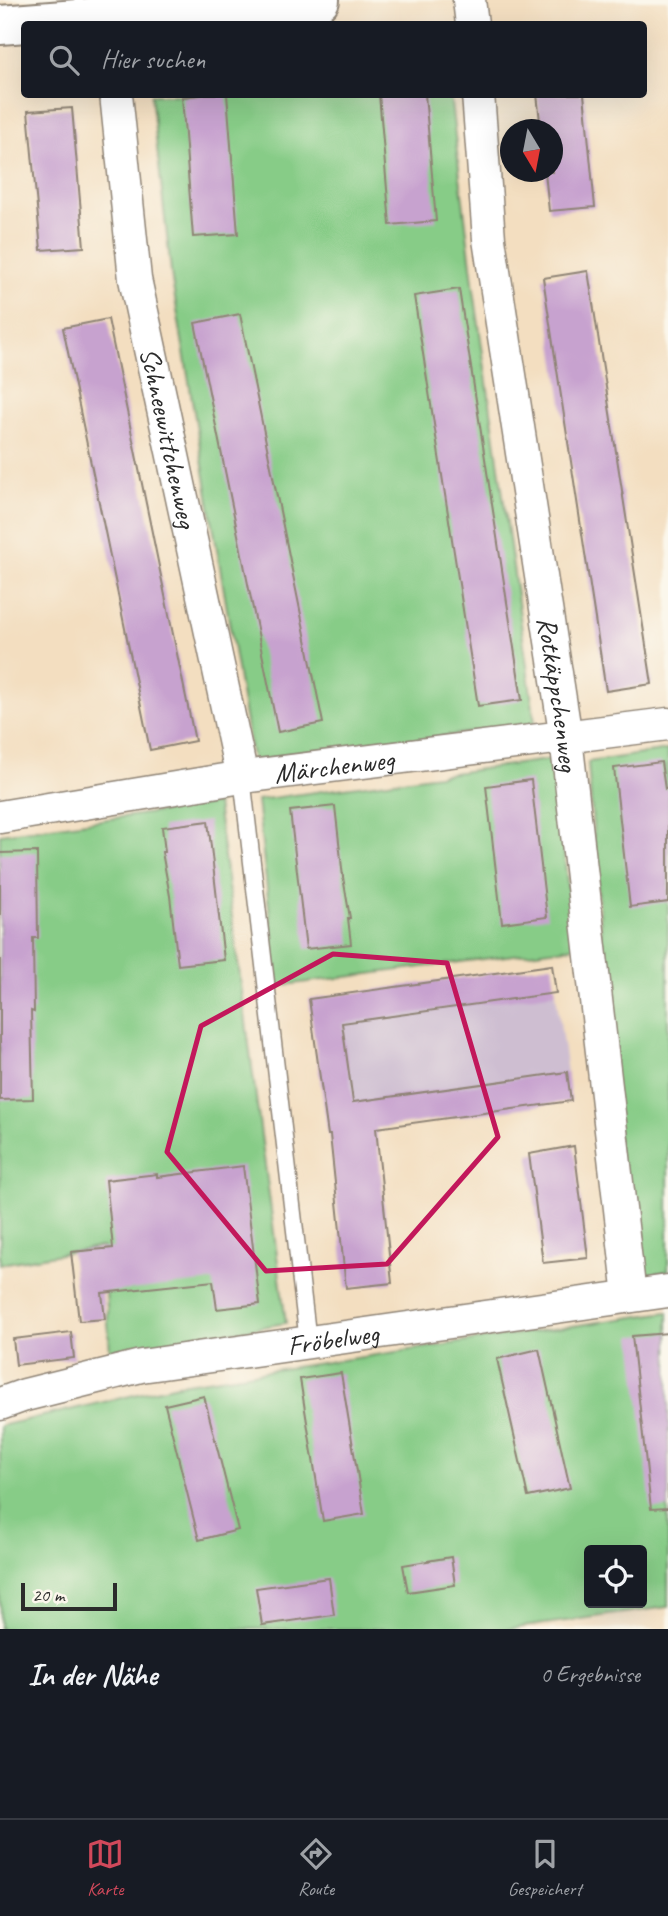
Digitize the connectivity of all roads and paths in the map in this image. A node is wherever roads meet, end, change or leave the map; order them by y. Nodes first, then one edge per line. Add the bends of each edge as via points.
1 (320, 0) edge
2 (469, 0) edge
3 (122, 14) edge
4 (44, 21) edge
5 (472, 21) edge
6 (21, 23) edge
7 (0, 25) edge
8 (116, 98) edge
9 (478, 98) edge
10 (668, 724) edge
11 (566, 738) junction
12 (242, 777) junction
13 (0, 817) edge
14 (668, 1291) edge
15 (630, 1296) junction
16 (307, 1342) junction
17 (0, 1404) edge

1 - 3 street
2 - 5 street
3 - 4 street
6 - 7 street
8 - 12 street, Schneewittchenweg via 135,279
9 - 11 street, Rotkäppchenweg via 489,239
10 - 11 street, Märchenweg
11 - 12 street, Märchenweg
11 - 15 street, Rotkäppchenweg
12 - 13 street, Märchenweg
12 - 16 lane
14 - 15 street, Fröbelweg
15 - 16 street, Fröbelweg
16 - 17 street, Fröbelweg via 141,1366

